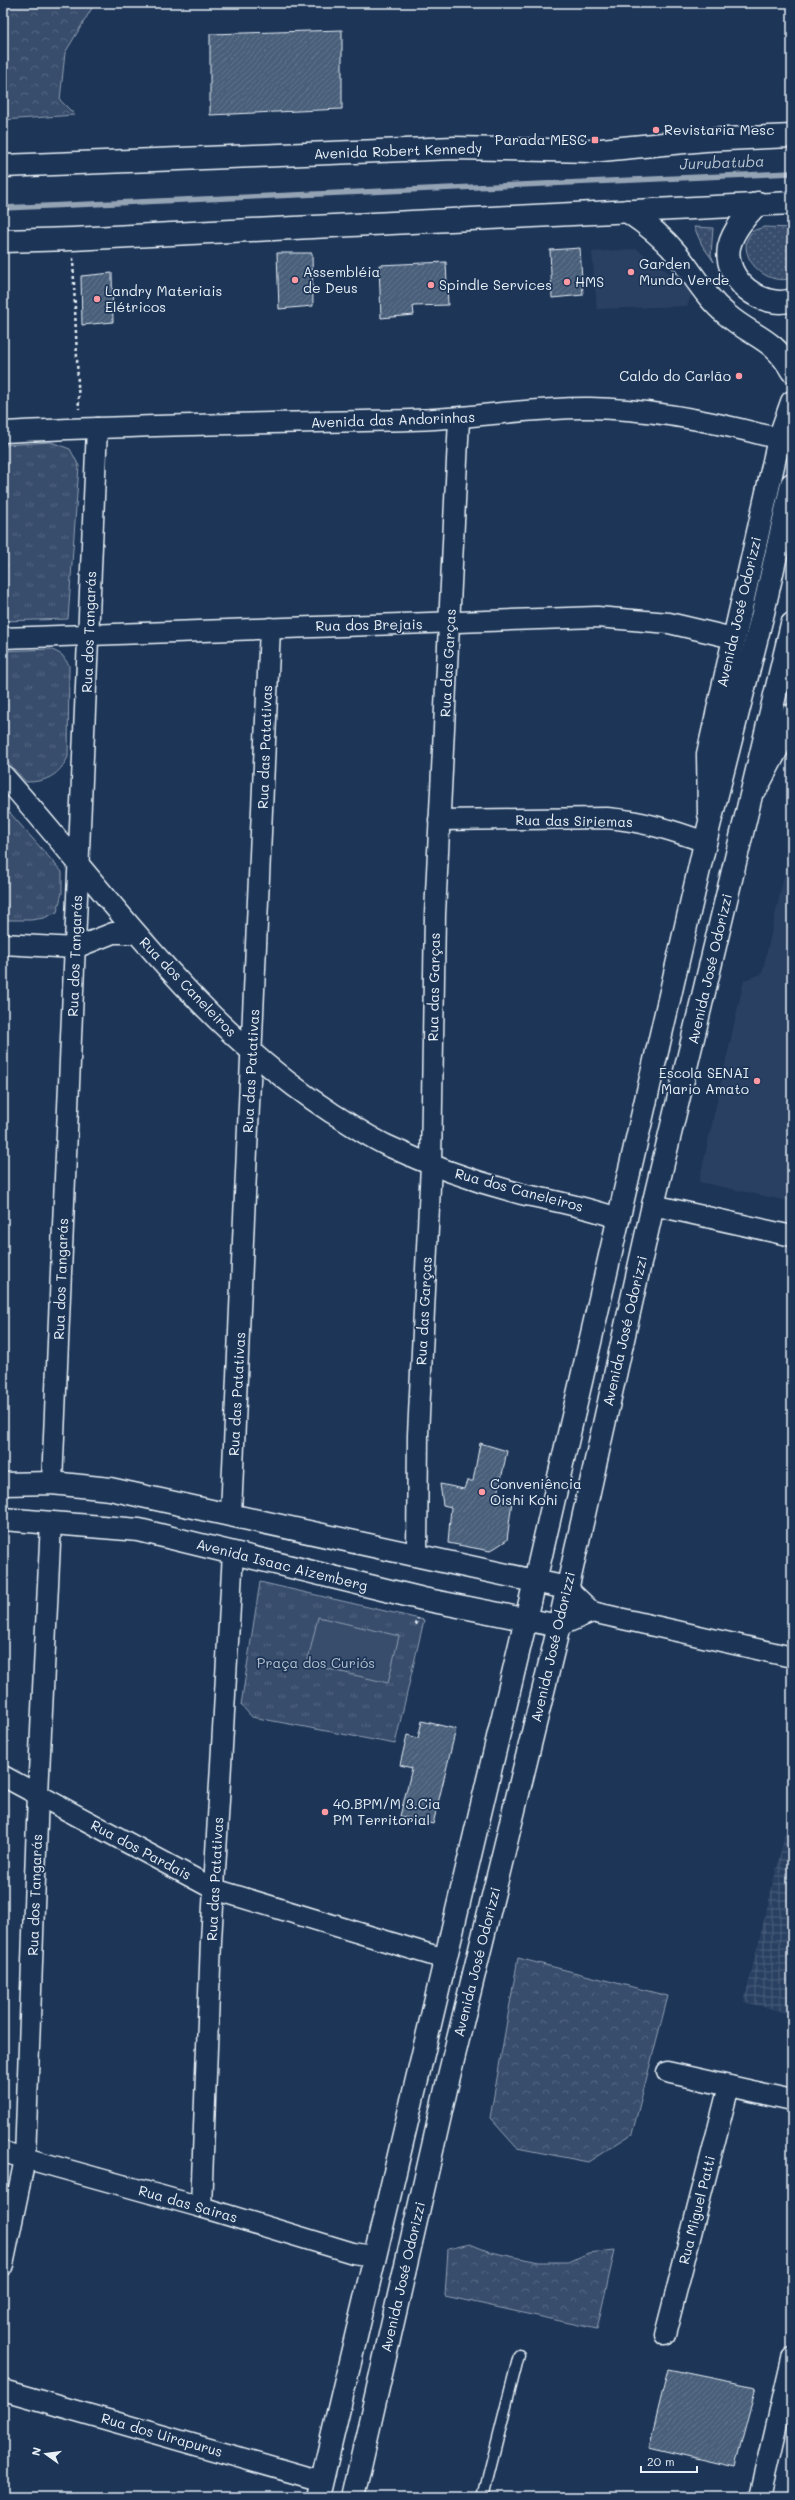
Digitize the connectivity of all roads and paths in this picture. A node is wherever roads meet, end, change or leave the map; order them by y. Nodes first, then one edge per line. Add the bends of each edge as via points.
1 (792, 122) edge
2 (770, 136) junction
3 (792, 136) edge
4 (3, 166) edge
5 (758, 203) junction
6 (792, 203) edge
7 (627, 211) junction
8 (72, 240) junction
9 (3, 241) edge
10 (792, 300) edge
11 (792, 371) edge
12 (792, 402) edge
13 (459, 419) junction
14 (88, 428) junction
15 (3, 432) edge
16 (779, 439) junction
17 (792, 484) edge
18 (451, 623) junction
19 (792, 624) edge
20 (270, 628) junction
21 (88, 636) junction
22 (3, 638) edge
23 (733, 638) junction
24 (792, 715) edge
25 (3, 775) edge
26 (751, 796) junction
27 (439, 820) junction
28 (707, 834) junction
29 (79, 864) junction
30 (136, 933) junction
31 (3, 944) edge
32 (75, 948) junction
33 (252, 1053) junction
34 (431, 1164) junction
35 (653, 1205) junction
36 (617, 1218) junction
37 (792, 1236) edge
38 (52, 1483) junction
39 (3, 1484) edge
40 (231, 1514) junction
41 (3, 1520) edge
42 (51, 1522) junction
43 (233, 1552) junction
44 (417, 1555) junction
45 (535, 1581) junction
46 (567, 1588) junction
47 (592, 1612) junction
48 (526, 1619) junction
49 (559, 1626) junction
50 (792, 1657) edge
51 (3, 1776) edge
52 (38, 1794) junction
53 (214, 1889) junction
54 (445, 1959) junction
55 (667, 2072) dead end
56 (729, 2086) junction
57 (792, 2100) edge
58 (3, 2152) edge
59 (25, 2159) junction
60 (200, 2207) junction
61 (373, 2256) junction
62 (3, 2265) edge
63 (665, 2335) dead end
64 (519, 2355) dead end
65 (792, 2359) edge
66 (3, 2390) edge
67 (320, 2489) edge
68 (353, 2497) edge
69 (484, 2497) edge
70 (760, 2497) edge

1 - 2 main road
2 - 3 main road, Avenida Robert Kennedy
2 - 4 main road, Avenida Robert Kennedy via 591,151 454,148
5 - 6 main road
5 - 7 main road
5 - 10 main road via 734,234 729,247 732,268 746,290 779,302
7 - 8 main road
7 - 11 main road via 662,238 686,265 705,294 726,315 779,350
8 - 9 main road
8 - 14 path
12 - 16 main road, Avenida José Odorizzi
13 - 14 street, Avenida das Andorinhas
13 - 16 street, Avenida das Andorinhas via 546,410 612,410 677,416
13 - 18 street, Rua das Garças
14 - 15 street, Avenida das Andorinhas
14 - 21 street, Rua dos Tangarás
16 - 23 main road, Avenida José Odorizzi
17 - 28 main road, Avenida José Odorizzi via 763,614
18 - 20 street, Rua dos Brejais
18 - 23 street, Rua dos Brejais via 597,617 669,623
18 - 27 street, Rua das Garças
19 - 26 main road, Avenida José Odorizzi
20 - 21 street, Rua dos Brejais
20 - 33 street, Rua das Patativas
21 - 22 street, Rua dos Brejais
21 - 29 street, Rua dos Tangarás
23 - 28 main road, Avenida José Odorizzi via 708,754
24 - 26 main road, Avenida José Odorizzi via 785,734
25 - 29 street, Rua dos Caneleiros
26 - 35 main road, Avenida José Odorizzi
27 - 28 street, Rua das Siriemas via 606,818 633,820
27 - 34 street, Rua das Garças
28 - 36 main road, Avenida José Odorizzi
29 - 30 street, Rua dos Caneleiros
29 - 32 street, Rua dos Tangarás
30 - 32 street via 113,933
30 - 33 street, Rua dos Caneleiros via 208,1013
31 - 32 street
32 - 38 street, Rua dos Tangarás
33 - 34 street, Rua dos Caneleiros via 297,1090 347,1122 385,1144
33 - 40 street, Rua das Patativas
34 - 36 street, Rua dos Caneleiros via 479,1182 590,1208
34 - 44 street, Rua das Garças via 418,1435
35 - 37 street
35 - 46 main road, Avenida José Odorizzi
36 - 45 main road, Avenida José Odorizzi
38 - 39 main road
38 - 40 main road via 110,1489
40 - 44 main road
41 - 42 main road, Avenida Isaac Aizemberg
42 - 43 main road, Avenida Isaac Aizemberg via 139,1530
42 - 52 street, Rua dos Tangarás
43 - 48 main road, Avenida Isaac Aizemberg via 423,1599
43 - 53 street, Rua das Patativas
44 - 45 main road
45 - 46 main road
45 - 48 main road, Avenida José Odorizzi
46 - 47 street
46 - 49 main road, Avenida José Odorizzi
47 - 49 street
47 - 50 street
48 - 49 main road, Avenida Isaac Aizemberg
48 - 54 main road, Avenida José Odorizzi
49 - 68 main road, Avenida José Odorizzi via 449,2076
51 - 52 street, Rua dos Pardais
52 - 53 street, Rua dos Pardais
52 - 59 street, Rua dos Tangarás
53 - 54 street, Rua dos Pardais
53 - 60 street, Rua das Patativas
54 - 61 main road, Avenida José Odorizzi
55 - 56 street
56 - 57 street
56 - 63 street, Rua Miguel Patti
58 - 59 street, Rua das Sairas
59 - 60 street, Rua das Sairas
59 - 62 street, Rua dos Tangarás
60 - 61 street, Rua das Sairas via 353,2253
61 - 67 main road, Avenida José Odorizzi
64 - 69 lane
65 - 70 street
66 - 67 street, Rua dos Uirapurus

